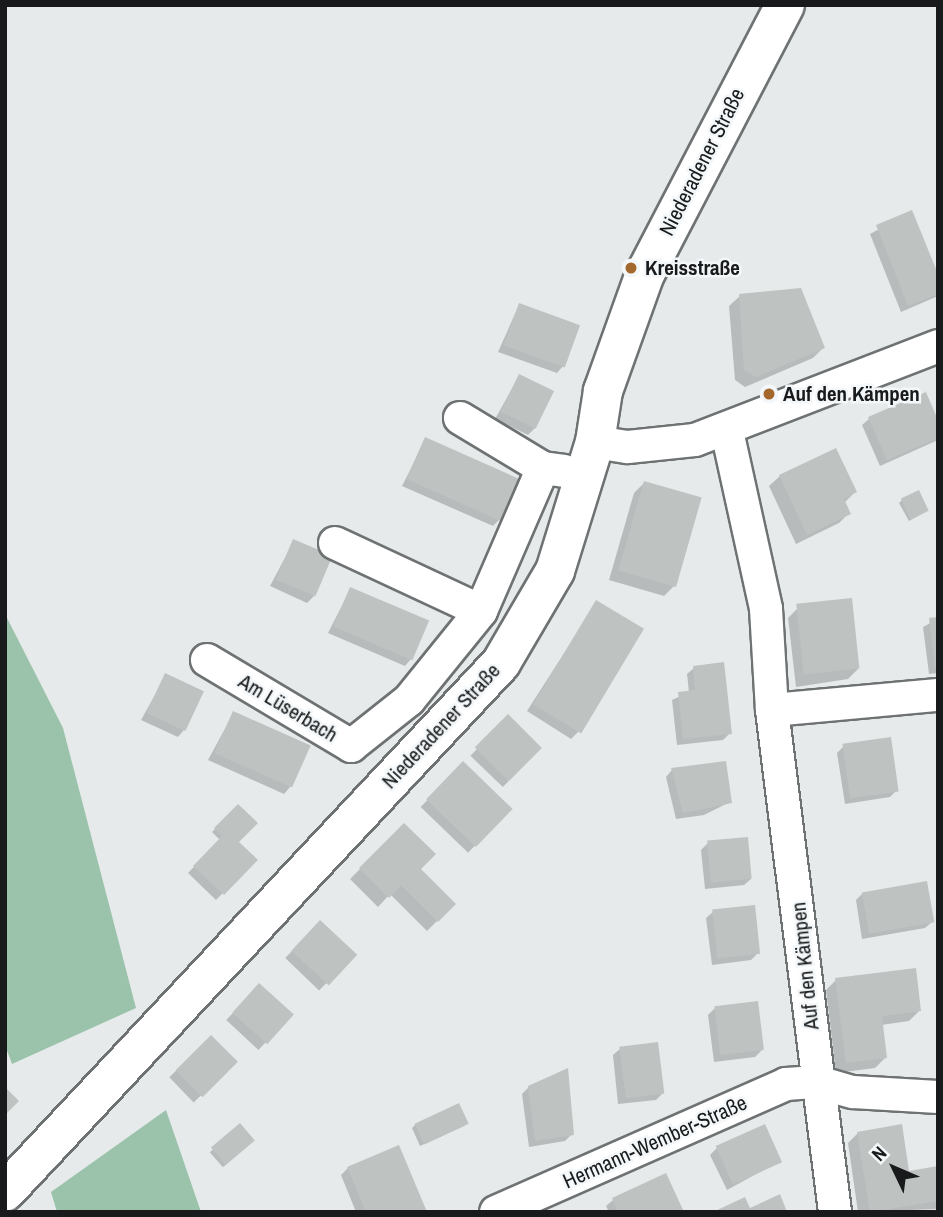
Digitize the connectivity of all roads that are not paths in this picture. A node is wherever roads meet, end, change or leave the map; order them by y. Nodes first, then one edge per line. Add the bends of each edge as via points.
1 (785, 5) edge
2 (938, 346) edge
3 (460, 418) dead end
4 (727, 431) junction
5 (591, 458) junction
6 (543, 468) junction
7 (335, 543) dead end
8 (481, 611) junction
9 (207, 660) dead end
10 (938, 695) edge
11 (772, 710) junction
12 (817, 1083) junction
13 (938, 1097) edge
14 (5, 1192) edge
15 (496, 1212) edge
16 (835, 1212) edge

1 - 5 street, Niederadener Straße via 646,274 603,391
2 - 4 street
3 - 6 street
4 - 5 street via 669,444 628,447
4 - 11 street, Auf den Kämpen via 766,609
5 - 6 street
5 - 14 street, Niederadener Straße via 555,571 501,663
6 - 8 street, Am Lüserbach
7 - 8 street
8 - 9 street, Am Lüserbach via 409,700 351,746
10 - 11 street
11 - 12 street, Auf den Kämpen via 805,953
12 - 13 street, Hermann-Wember-Straße via 853,1092
12 - 15 street, Hermann-Wember-Straße via 786,1084
12 - 16 street, Auf den Kämpen

